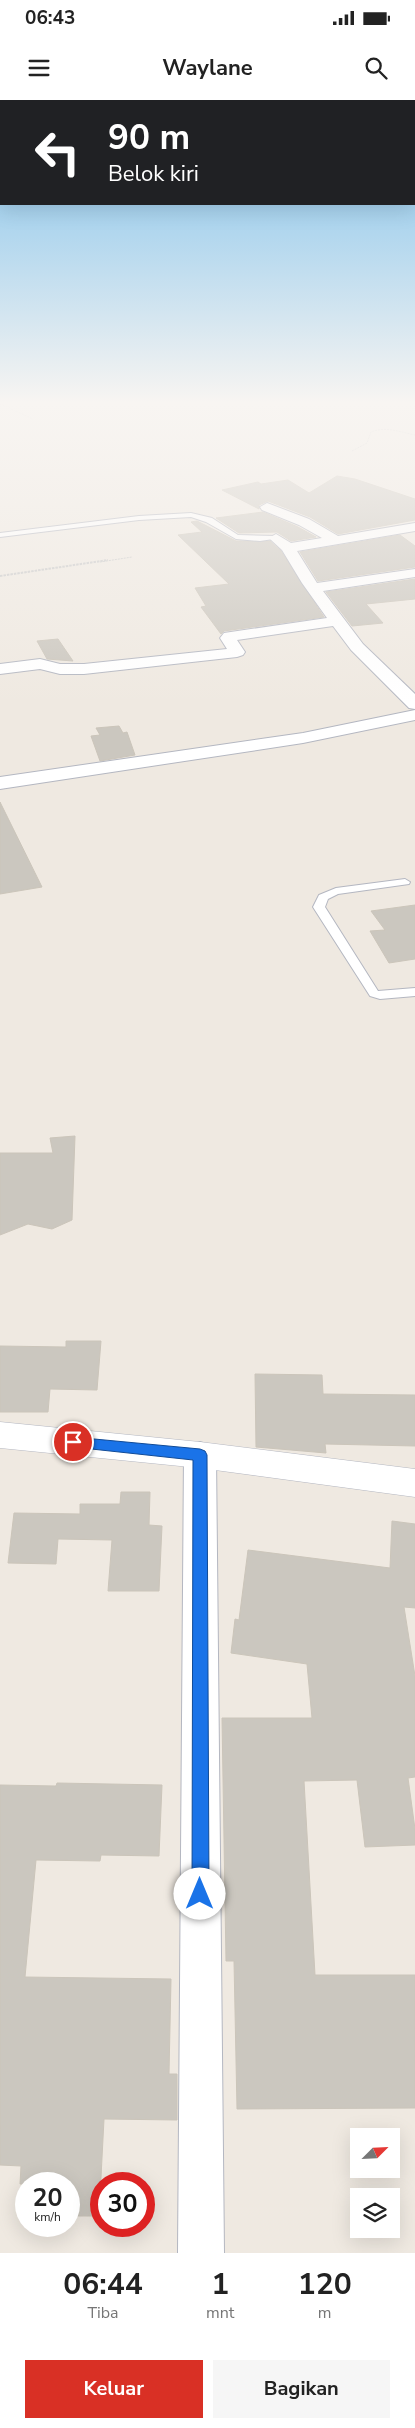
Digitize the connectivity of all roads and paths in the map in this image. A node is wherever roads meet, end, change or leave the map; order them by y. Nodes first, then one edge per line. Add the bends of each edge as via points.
1 (267, 507) dead end
2 (415, 527) edge
3 (0, 534) edge
4 (337, 541) junction
5 (282, 543) junction
6 (132, 557) dead end
7 (415, 574) edge
8 (0, 576) edge
9 (314, 588) junction
10 (337, 621) junction
11 (0, 669) edge
12 (415, 704) edge
13 (415, 715) edge
14 (0, 783) edge
15 (405, 882) dead end
16 (415, 992) edge
17 (0, 1435) edge
18 (200, 1455) junction
19 (415, 1484) edge
20 (201, 2253) edge

1 - 4 street via 304,522
2 - 4 street
3 - 5 lane via 191,515 209,520 236,537
4 - 5 street
5 - 9 street
6 - 8 path
7 - 9 street
9 - 10 street
10 - 11 street via 230,636 228,638 237,652 84,669 60,669 40,664
10 - 12 street via 372,663
13 - 14 street via 303,738
15 - 16 lane via 336,892 323,897 319,907 374,993
17 - 18 main road
18 - 19 main road
18 - 20 street

